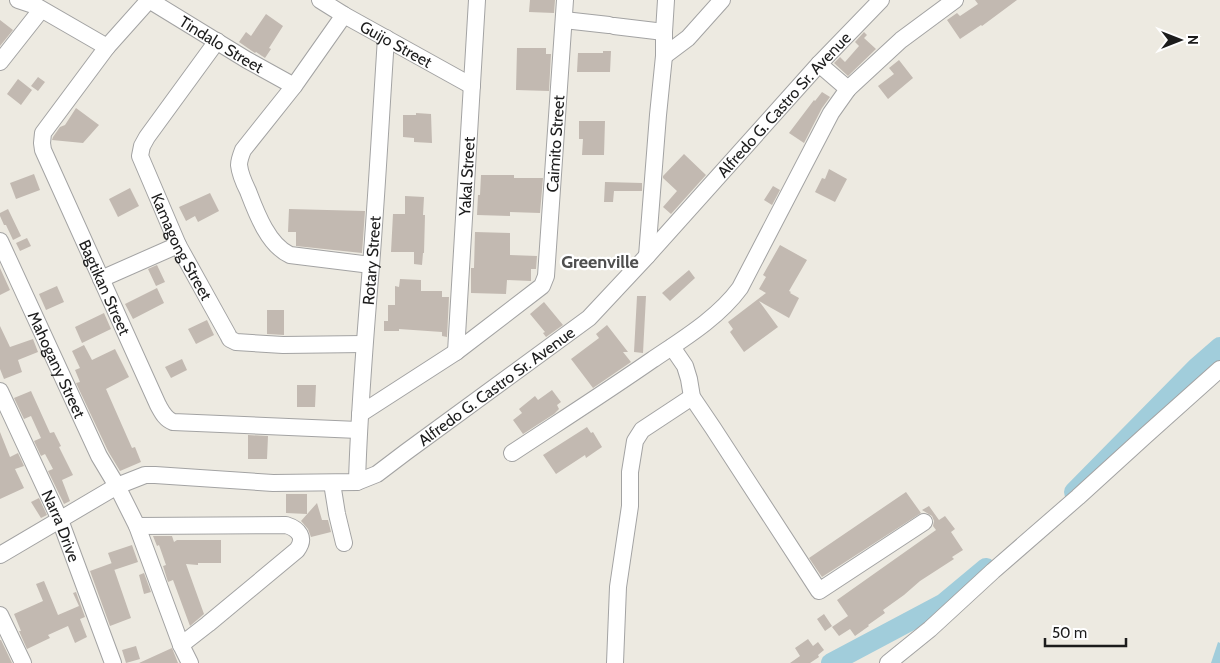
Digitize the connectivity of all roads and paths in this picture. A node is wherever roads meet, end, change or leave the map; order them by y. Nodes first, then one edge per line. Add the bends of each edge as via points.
1 (18, 0) edge
2 (149, 0) edge
3 (320, 0) edge
4 (477, 0) edge
5 (565, 0) edge
6 (666, 0) edge
7 (722, 0) edge
8 (881, 0) edge
9 (955, 0) edge
10 (41, 10) junction
11 (344, 15) junction
12 (564, 20) junction
13 (664, 32) junction
14 (386, 38) junction
15 (217, 41) junction
16 (107, 47) junction
17 (664, 56) junction
18 (0, 62) edge
19 (819, 64) junction
20 (294, 86) junction
21 (472, 86) junction
22 (848, 89) junction
23 (0, 241) edge
24 (178, 245) junction
25 (647, 256) junction
26 (371, 265) junction
27 (101, 278) junction
28 (364, 344) junction
29 (672, 347) junction
30 (456, 352) junction
31 (1220, 369) edge
32 (0, 391) edge
33 (692, 397) junction
34 (359, 422) junction
35 (512, 453) dead end
36 (356, 482) junction
37 (332, 483) junction
38 (117, 486) junction
39 (60, 520) junction
40 (924, 522) dead end
41 (137, 526) junction
42 (344, 543) dead end
43 (0, 555) edge
44 (0, 615) edge
45 (180, 645) junction
46 (23, 663) edge
47 (113, 663) edge
48 (190, 663) edge
49 (614, 663) edge
50 (888, 663) edge

1 - 10 street
2 - 15 street, Tindalo Street
2 - 16 street, Bagtikan Street
3 - 11 street, Guijo Street
4 - 21 street, Yakal Street
5 - 12 street, Caimito Street
6 - 13 street
7 - 17 street via 688,38
8 - 19 street, Alfredo G. Castro Sr. Avenue
9 - 22 street via 901,40
10 - 16 street
10 - 18 street
11 - 14 street, Guijo Street
11 - 20 street
12 - 13 street
12 - 30 street, Caimito Street via 546,276 542,286
13 - 17 street
14 - 21 street, Guijo Street
14 - 26 street, Rotary Street
15 - 20 street, Tindalo Street
15 - 24 street, Kamagong Street via 147,137 140,156
16 - 27 street, Bagtikan Street via 44,133 42,143
17 - 25 street
19 - 22 street
19 - 25 street, Alfredo G. Castro Sr. Avenue
20 - 26 street via 240,158 241,175 256,213 284,253
21 - 30 street, Yakal Street
22 - 29 street via 831,113 740,288 717,314
23 - 38 street, Mahogany Street via 99,456
24 - 27 street
24 - 28 street, Kamagong Street via 230,338 236,342
25 - 36 street, Alfredo G. Castro Sr. Avenue via 589,318 377,474
26 - 28 street, Rotary Street
27 - 34 street, Bagtikan Street via 158,405 169,420
28 - 34 street, Rotary Street
29 - 33 street via 685,366
29 - 35 street
30 - 34 street
31 - 50 street
32 - 39 street, Narra Drive
33 - 40 street via 819,591
33 - 49 street via 642,430 635,441 630,472 630,506 618,587
34 - 36 street, Rotary Street
36 - 37 street, Alfredo G. Castro Sr. Avenue
37 - 38 street, Alfredo G. Castro Sr. Avenue via 273,483 146,475
37 - 42 street
38 - 39 street, Alfredo G. Castro Sr. Avenue
38 - 41 street, Mahogany Street
39 - 43 street, Alfredo G. Castro Sr. Avenue
39 - 47 street, Narra Drive
41 - 45 street, Mahogany Street
41 - 45 street via 286,524 298,530 301,538 297,550
44 - 46 street
45 - 48 street, Mahogany Street

